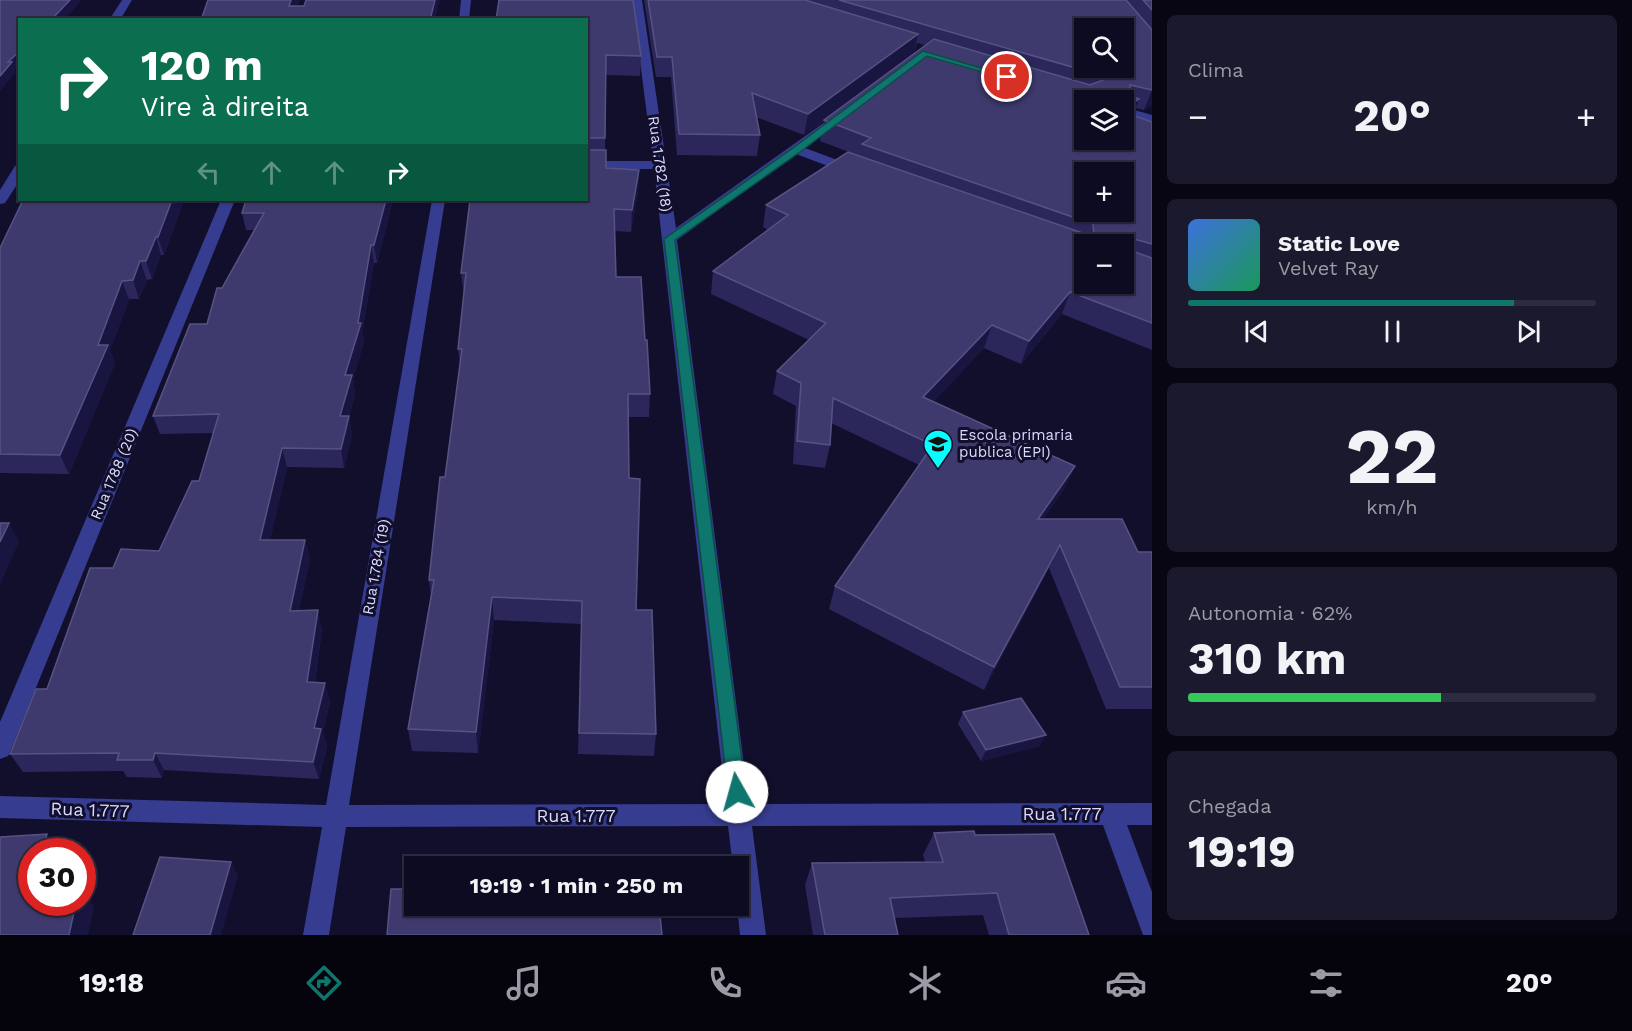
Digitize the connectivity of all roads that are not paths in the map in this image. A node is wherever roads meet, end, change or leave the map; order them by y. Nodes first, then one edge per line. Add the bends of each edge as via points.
1 (127, 0) edge
2 (466, 0) edge
3 (637, 0) edge
4 (115, 18) edge
5 (464, 18) edge
6 (852, 108) edge
7 (1134, 114) edge
8 (1152, 119) edge
9 (796, 150) junction
10 (588, 165) edge
11 (660, 165) junction
12 (0, 171) edge
13 (18, 171) edge
14 (18, 173) edge
15 (863, 174) edge
16 (0, 200) edge
17 (228, 201) edge
18 (438, 201) edge
19 (670, 239) junction
20 (0, 749) edge
21 (0, 807) edge
22 (1111, 814) junction
23 (1152, 814) edge
24 (740, 815) junction
25 (334, 816) junction
26 (1152, 926) edge
27 (316, 935) edge
28 (753, 935) edge

1 - 4 street
2 - 5 street
3 - 11 street, Rua 1.782 (18)
6 - 9 street
7 - 8 street
9 - 15 street
9 - 19 street
10 - 11 street
11 - 19 street, Rua 1.782 (18)
12 - 13 street
14 - 16 street
17 - 20 street, Rua 1788 (20)
18 - 25 street, Rua 1.784 (19)
19 - 24 street, Rua 1.782 (18)
21 - 25 street, Rua 1.777
22 - 23 street, Rua 1.777
22 - 24 street, Rua 1.777
22 - 26 street
24 - 25 street, Rua 1.777
24 - 28 street, Rua 1.782 (18)
25 - 27 street, Rua 1.784 (19)

